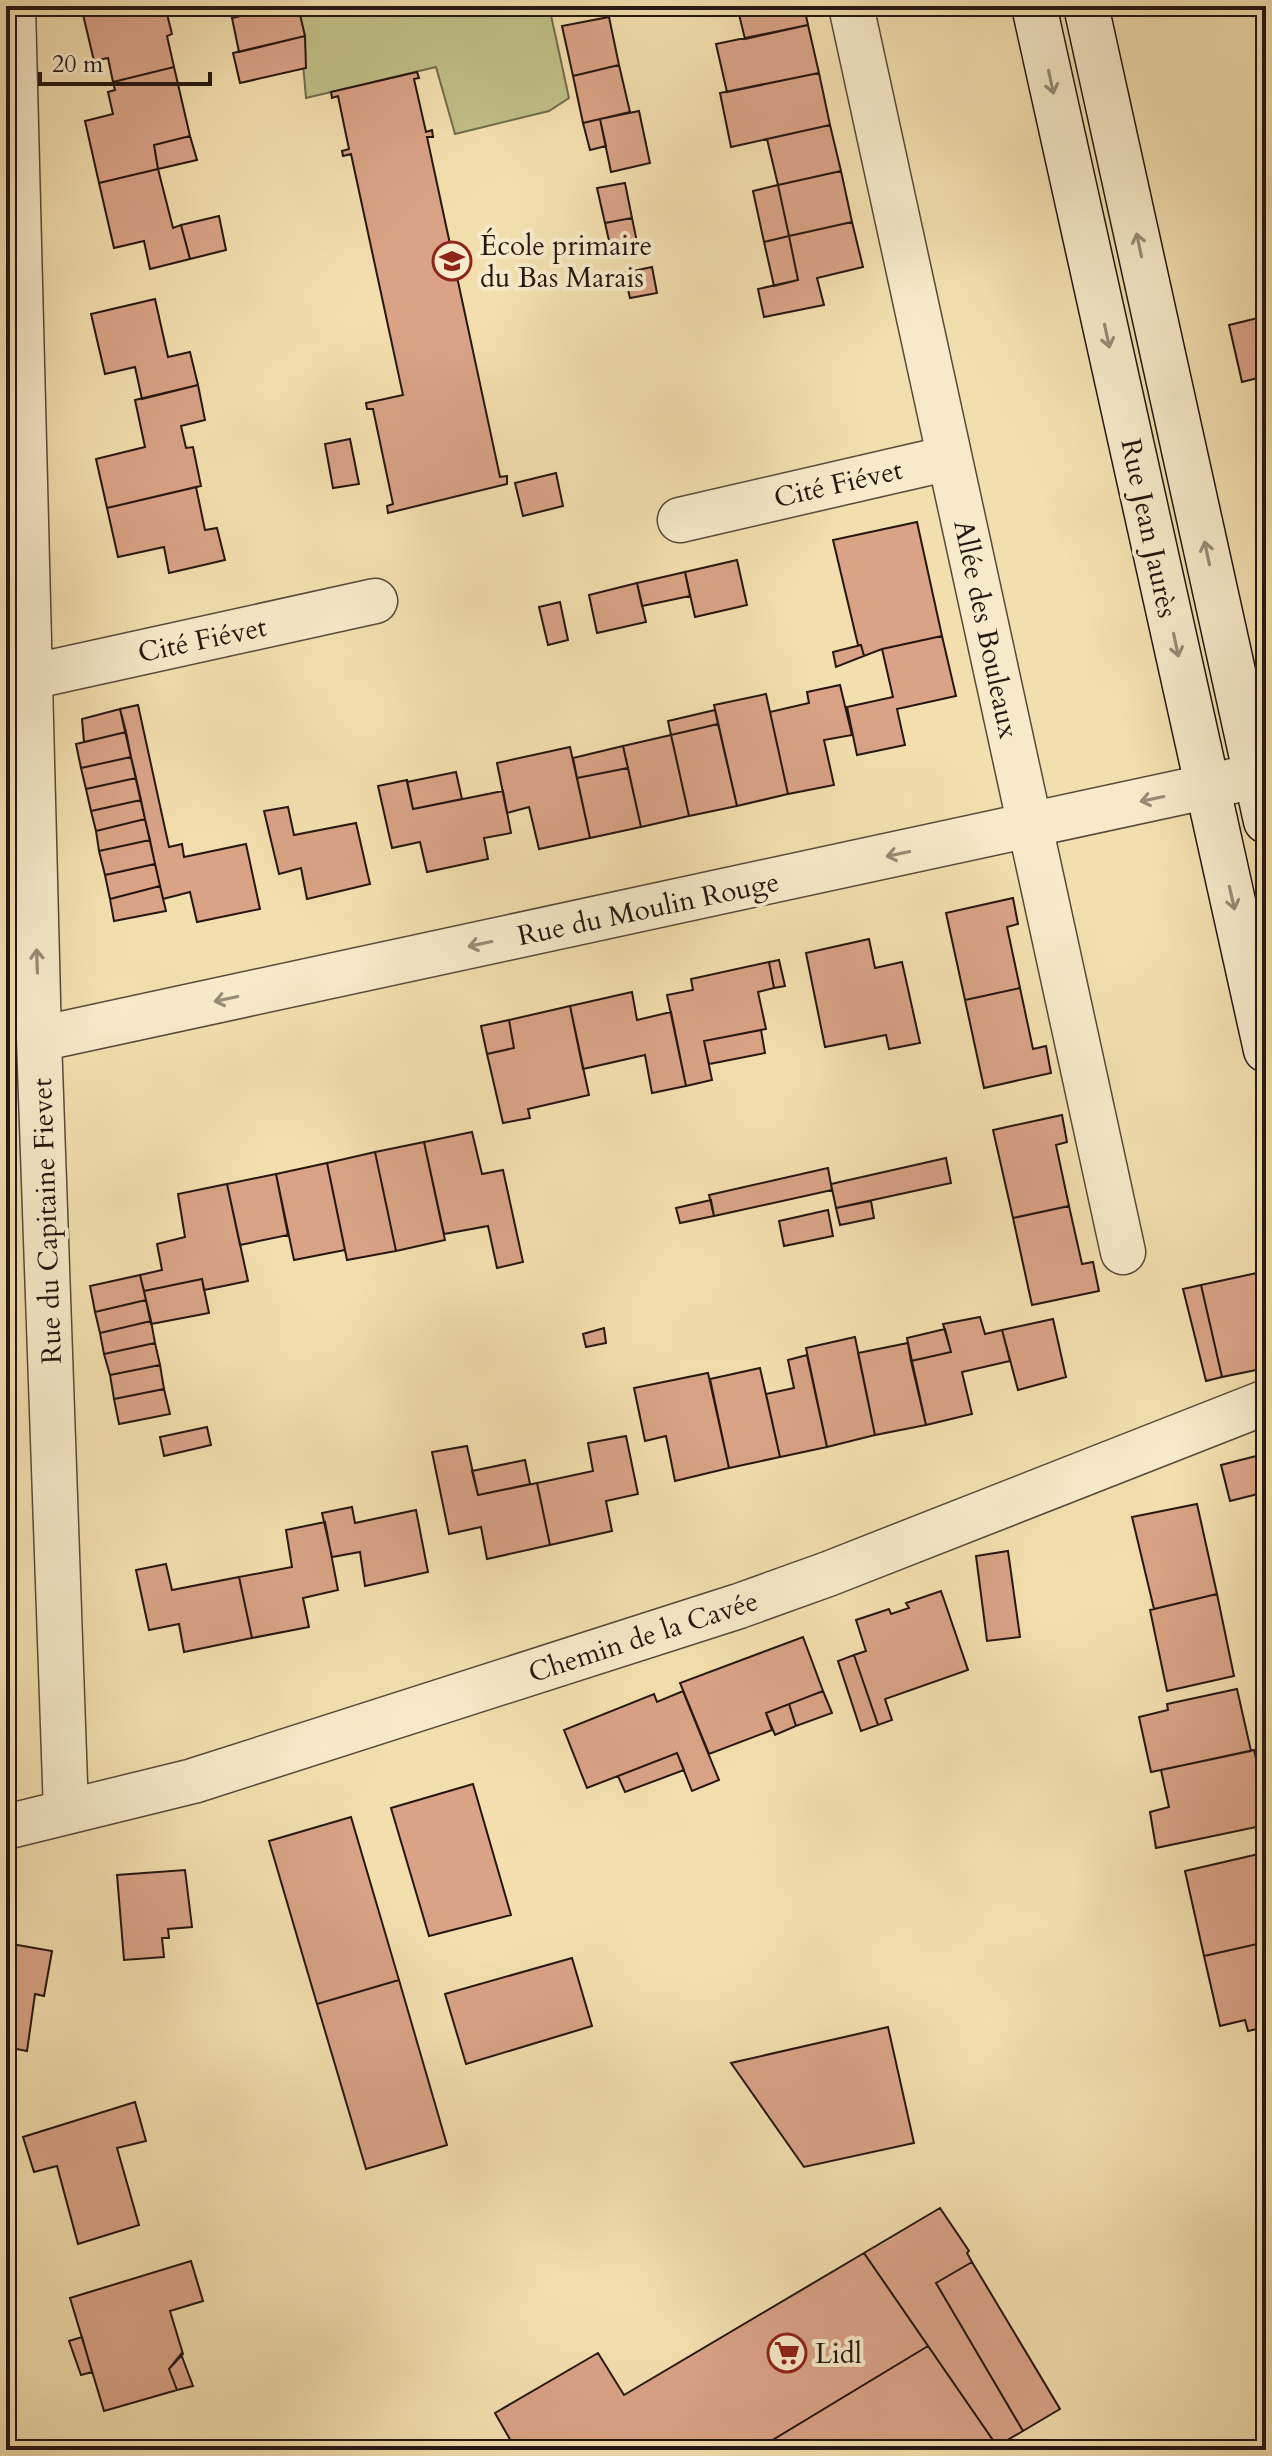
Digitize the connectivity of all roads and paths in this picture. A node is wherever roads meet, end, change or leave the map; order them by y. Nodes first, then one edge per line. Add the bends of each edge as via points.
1 (13, 6) edge
2 (851, 6) edge
3 (1034, 6) edge
4 (1086, 6) edge
5 (949, 458) junction
6 (680, 520) dead end
7 (375, 601) dead end
8 (30, 677) junction
9 (1256, 776) junction
10 (1207, 786) junction
11 (1266, 821) edge
12 (1030, 825) junction
13 (39, 1039) junction
14 (1266, 1050) edge
15 (1123, 1252) dead end
16 (1266, 1402) edge
17 (66, 1812) junction
18 (6, 1827) edge

1 - 8 street, Rue du Capitaine Fievet
2 - 5 street, Allée des Bouleaux
3 -> 10 street, Rue Jean Jaurès
9 -> 4 street, Rue Jean Jaurès
5 - 6 street, Cité Fiévet
5 - 12 street, Allée des Bouleaux
7 - 8 street, Cité Fiévet
13 -> 8 street, Rue du Capitaine Fievet
9 - 10 street, Rue du Moulin Rouge
9 - 11 street, Rue Jean Jaurès
10 -> 12 street, Rue du Moulin Rouge
10 -> 14 street, Rue Jean Jaurès
12 -> 13 street, Rue du Moulin Rouge
12 - 15 street, Allée des Bouleaux
13 - 17 street, Rue du Capitaine Fievet
16 - 17 street, Chemin de la Cavée via 739,1606 193,1781
17 - 18 street, Chemin de la Cavée

